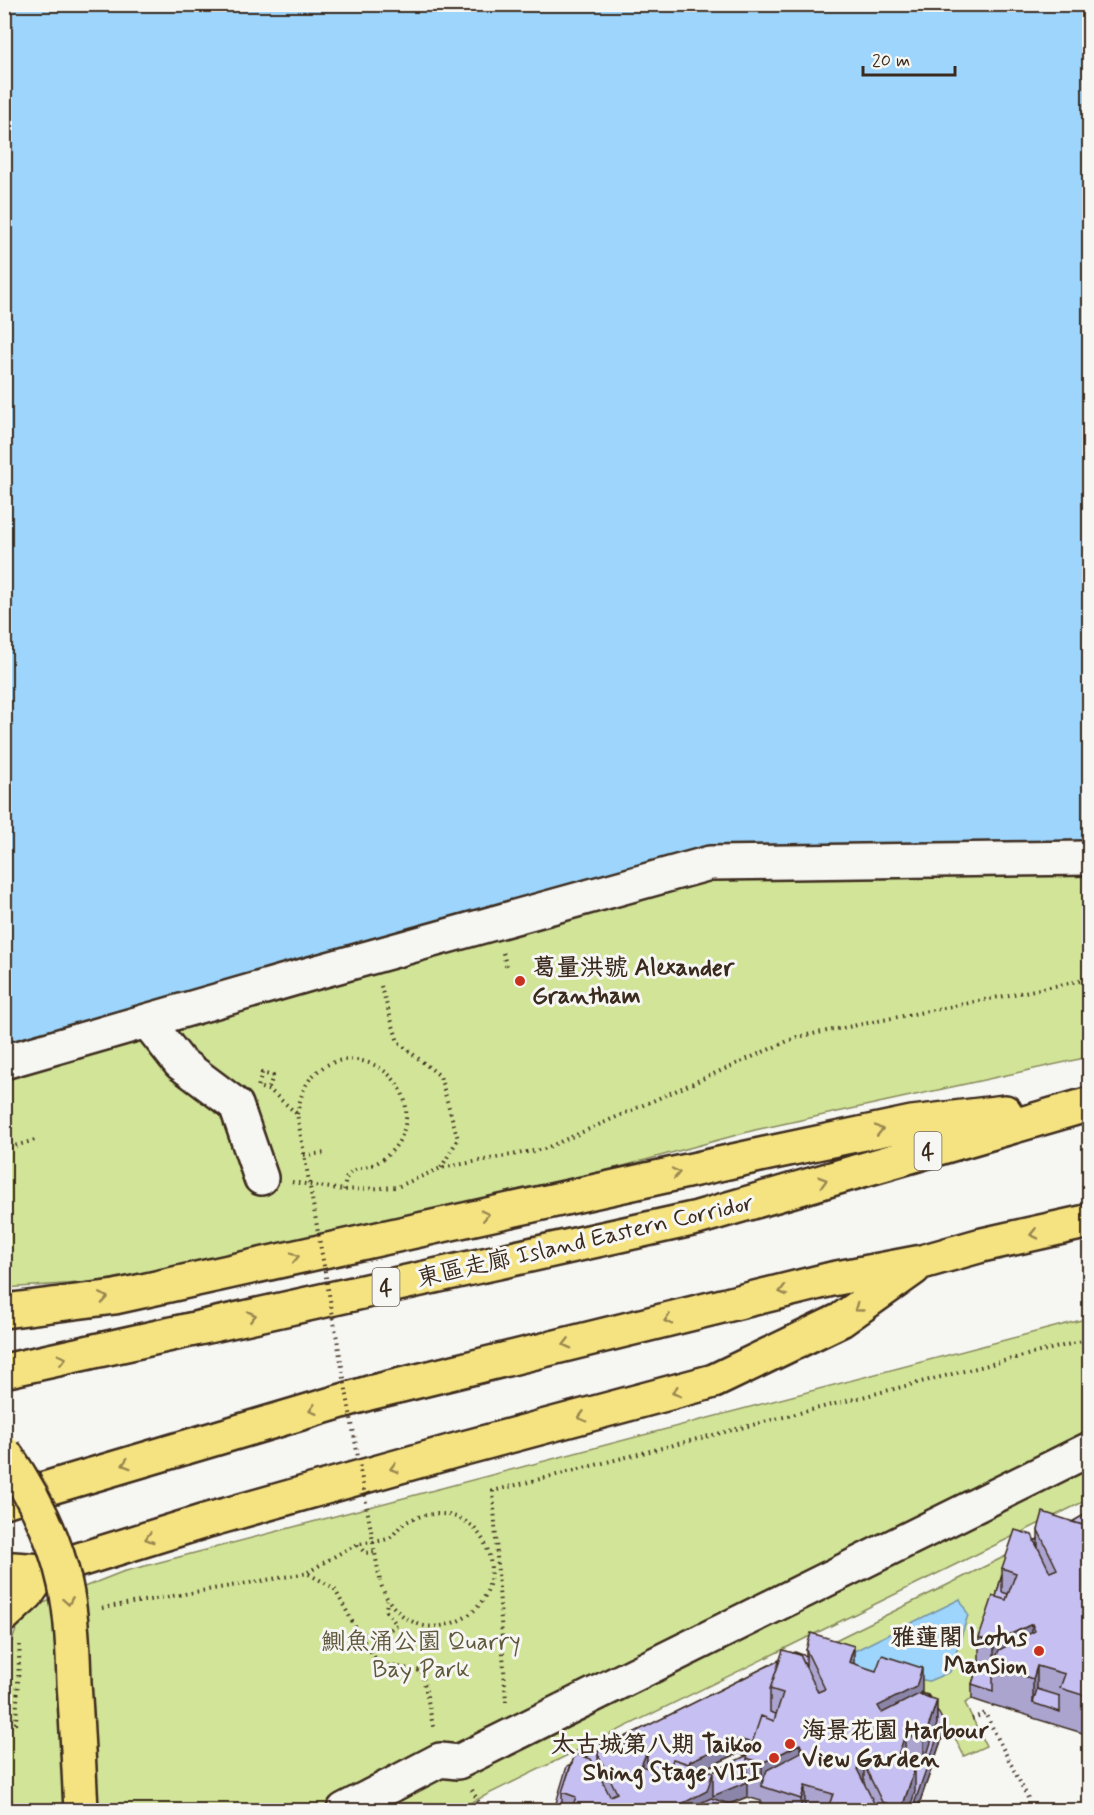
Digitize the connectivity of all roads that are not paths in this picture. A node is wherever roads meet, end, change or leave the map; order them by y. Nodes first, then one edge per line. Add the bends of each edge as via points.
1 (1089, 858) edge
2 (147, 1021) junction
3 (4, 1062) edge
4 (1089, 1103) edge
5 (261, 1178) road end
6 (1088, 1221) edge
7 (922, 1262) junction
8 (4, 1311) edge
9 (4, 1371) edge
10 (1089, 1449) edge
11 (4, 1452) edge
12 (4, 1501) edge
13 (43, 1571) junction
14 (4, 1573) edge
15 (13, 1624) edge
16 (81, 1810) edge
17 (344, 1810) edge

1 - 2 street via 710,863
2 - 3 street
2 - 5 street via 180,1064 236,1105
8 -> 4 highway via 115,1297 912,1124
9 -> 4 highway, 東區走廊 Island Eastern Corridor / 4 via 697,1218
6 -> 7 highway
7 -> 12 highway via 832,1279 369,1393
7 -> 13 highway via 841,1320 714,1381 217,1518
10 - 17 street via 508,1738 458,1762 441,1760
11 -> 16 highway, bridge via 38,1509 65,1582 71,1618
13 - 14 highway via 14,1569
13 - 15 highway

